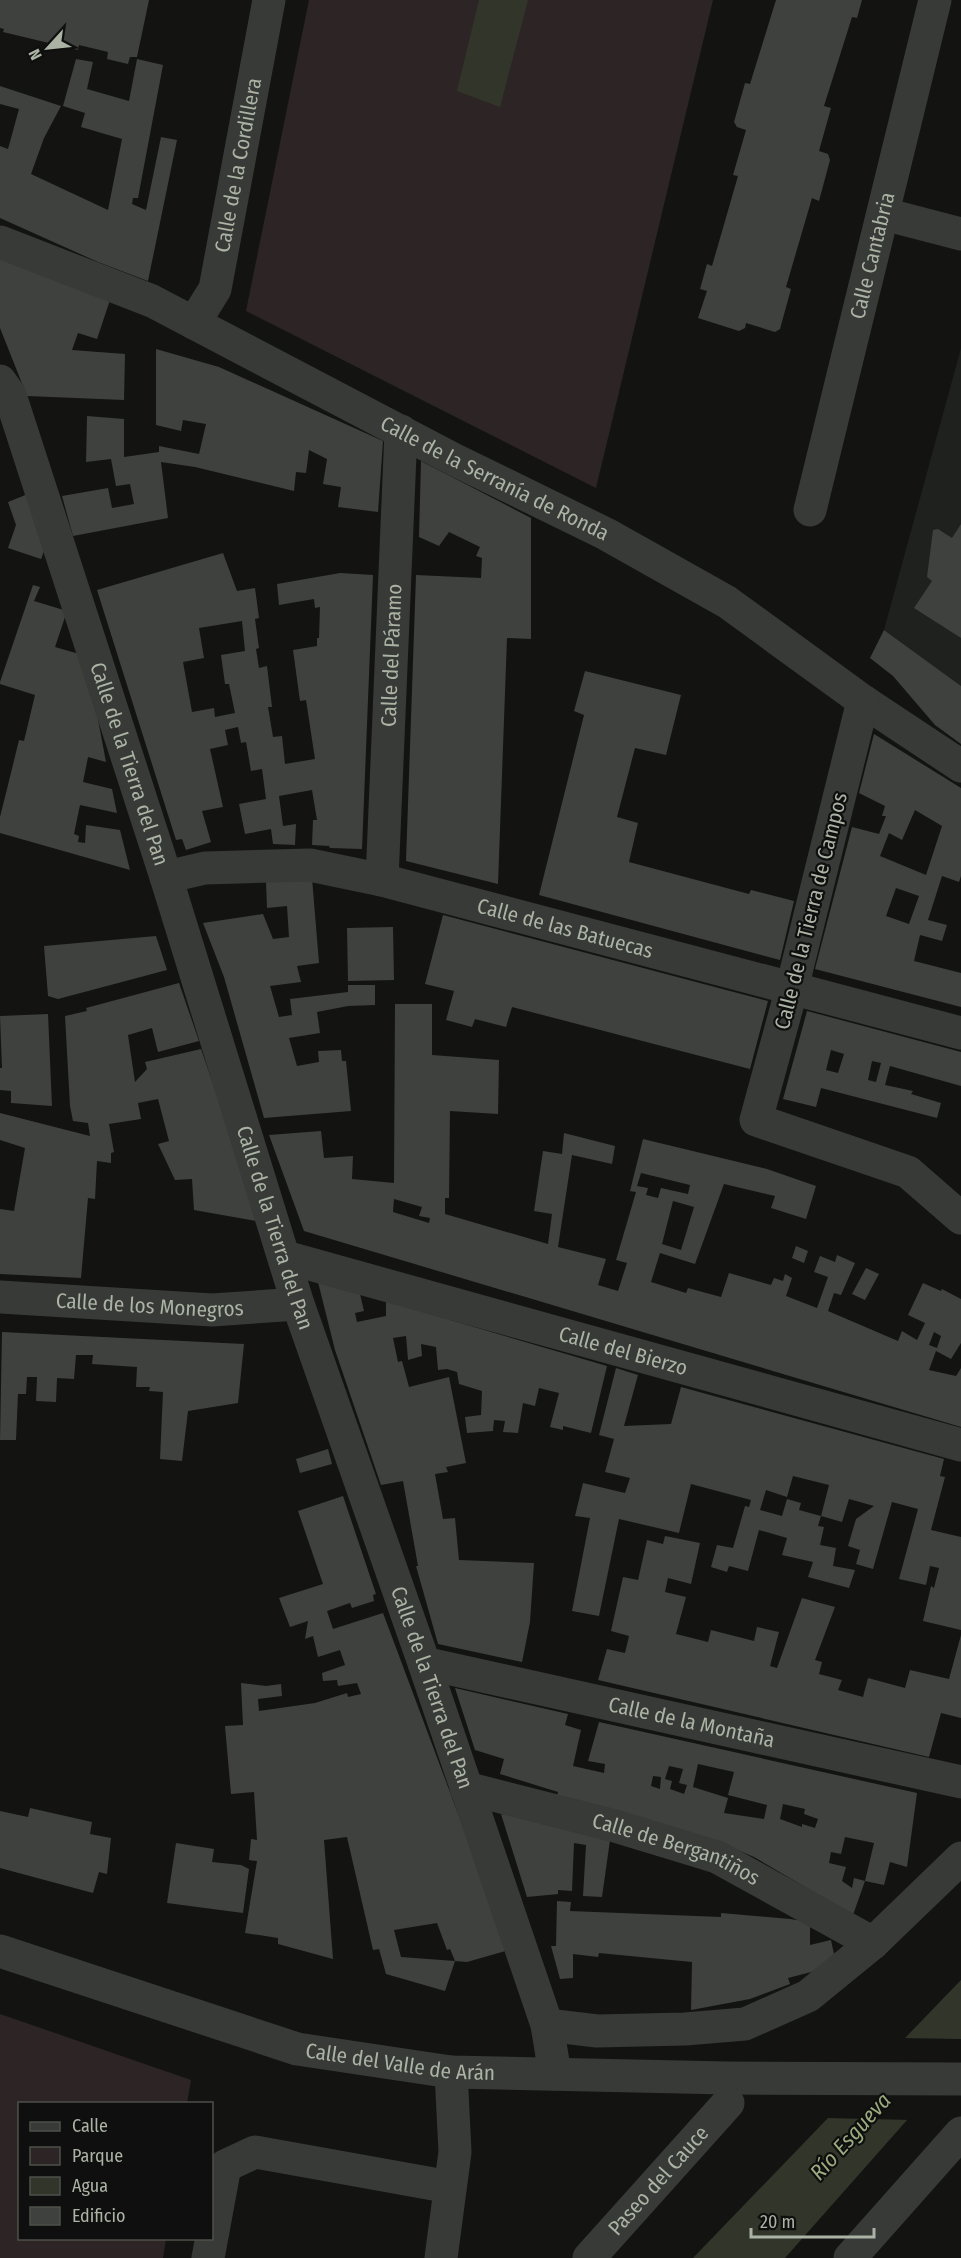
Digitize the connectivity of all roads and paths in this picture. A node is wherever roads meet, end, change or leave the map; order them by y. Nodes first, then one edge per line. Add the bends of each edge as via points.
1 (269, 0) edge
2 (935, 0) edge
3 (884, 214) junction
4 (961, 234) edge
5 (0, 242) edge
6 (195, 323) junction
7 (0, 381) edge
8 (401, 431) junction
9 (810, 510) dead end
10 (863, 701) junction
11 (961, 766) edge
12 (166, 878) junction
13 (382, 879) junction
14 (792, 988) junction
15 (961, 1033) edge
16 (961, 1218) edge
17 (285, 1257) junction
18 (0, 1297) edge
19 (298, 1304) junction
20 (961, 1445) edge
21 (424, 1663) junction
22 (961, 1782) edge
23 (466, 1788) junction
24 (961, 1858) edge
25 (873, 1943) junction
26 (0, 1951) edge
27 (547, 2025) junction
28 (451, 2072) junction
29 (555, 2074) junction
30 (961, 2079) edge
31 (728, 2103) dead end
32 (961, 2133) edge
33 (450, 2187) junction
34 (213, 2231) edge
35 (211, 2240) edge
36 (208, 2258) edge
37 (441, 2258) edge
38 (590, 2258) edge
39 (850, 2258) edge

1 - 6 street, Calle de la Cordillera via 214,290
2 - 3 street, Calle Cantabria
3 - 4 street
3 - 9 street, Calle Cantabria
5 - 6 street, Calle de la Serranía de Ronda via 152,301
6 - 8 street, Calle de la Serranía de Ronda
7 - 12 street, Calle de la Tierra del Pan via 10,395
8 - 10 street, Calle de la Serranía de Ronda via 606,534 727,602
8 - 13 street, Calle del Páramo
10 - 11 street, Calle de la Serranía de Ronda
10 - 14 street, Calle de la Tierra de Campos
12 - 13 street, Calle de las Batuecas via 205,868 310,865
12 - 17 street, Calle de la Tierra del Pan
13 - 14 street, Calle de las Batuecas
14 - 15 street, Calle de las Batuecas
14 - 16 street, Calle de la Tierra de Campos via 756,1120 908,1172
17 - 19 street, Calle de la Tierra del Pan
17 - 20 street, Calle del Bierzo
18 - 19 street, Calle de los Monegros via 212,1310
19 - 21 street, Calle de la Tierra del Pan
21 - 22 street, Calle de la Montaña
21 - 23 street, Calle de la Tierra del Pan
23 - 25 street, Calle de Bergantiños via 717,1857
23 - 27 street, Calle de la Tierra del Pan
24 - 25 street
25 - 27 street via 808,1996 745,2024 597,2031
26 - 28 street, Calle del Valle de Arán via 297,2049
27 - 29 street, Calle de la Tierra del Pan
28 - 29 street, Calle del Valle de Arán
28 - 33 street via 455,2152
29 - 30 street, Calle del Valle de Arán
31 - 38 street, Paseo del Cauce
32 - 39 street
33 - 34 street via 255,2152 225,2166
33 - 37 street
35 - 36 street

